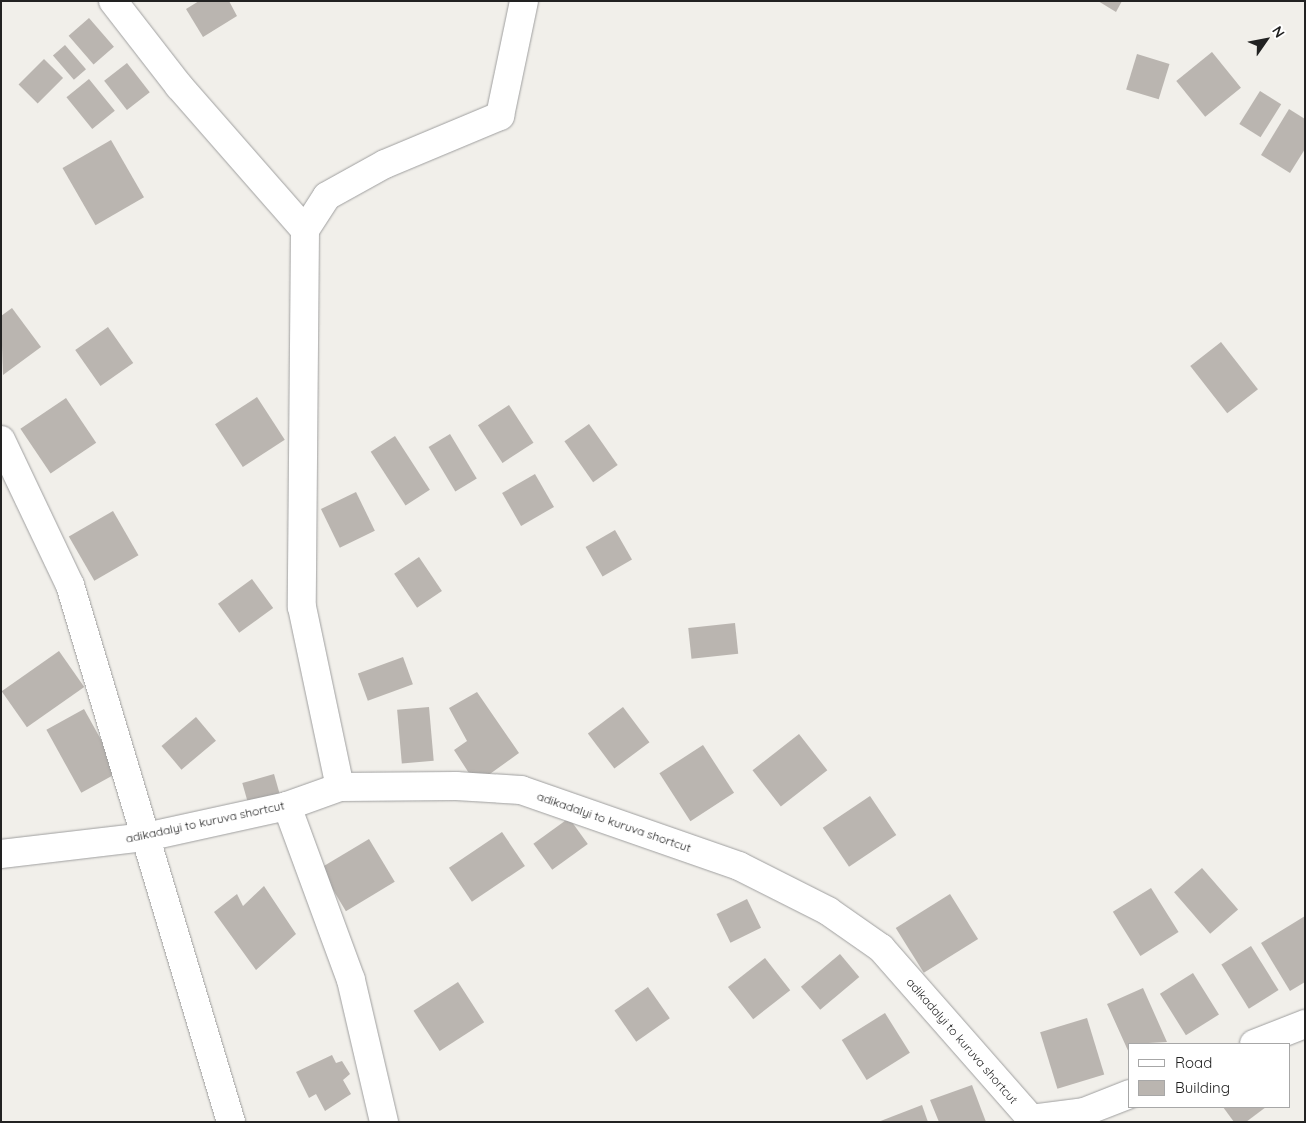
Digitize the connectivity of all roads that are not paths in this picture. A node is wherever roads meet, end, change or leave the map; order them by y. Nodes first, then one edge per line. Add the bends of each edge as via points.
1 (113, 1) edge
2 (524, 1) edge
3 (305, 230) junction
4 (1, 440) edge
5 (340, 786) junction
6 (286, 806) junction
7 (146, 837) junction
8 (1, 854) edge
9 (1305, 1024) edge
10 (1257, 1043) edge
11 (1128, 1095) edge
12 (1031, 1120) edge
13 (231, 1122) edge
14 (384, 1122) edge

1 - 3 street via 179,86
2 - 3 street via 500,116 385,164 327,196
3 - 5 street via 302,607
4 - 7 street via 70,585
5 - 6 street, adikadalyi to kuruva shortcut
5 - 12 street, adikadalyi to kuruva shortcut via 456,786 521,790 739,866 828,911 881,948
6 - 7 street, adikadalyi to kuruva shortcut
6 - 14 street via 351,980
7 - 8 street, adikadalyi to kuruva shortcut
7 - 13 street
9 - 10 street
11 - 12 street, adikadalyi to kuruva shortcut via 1084,1112

